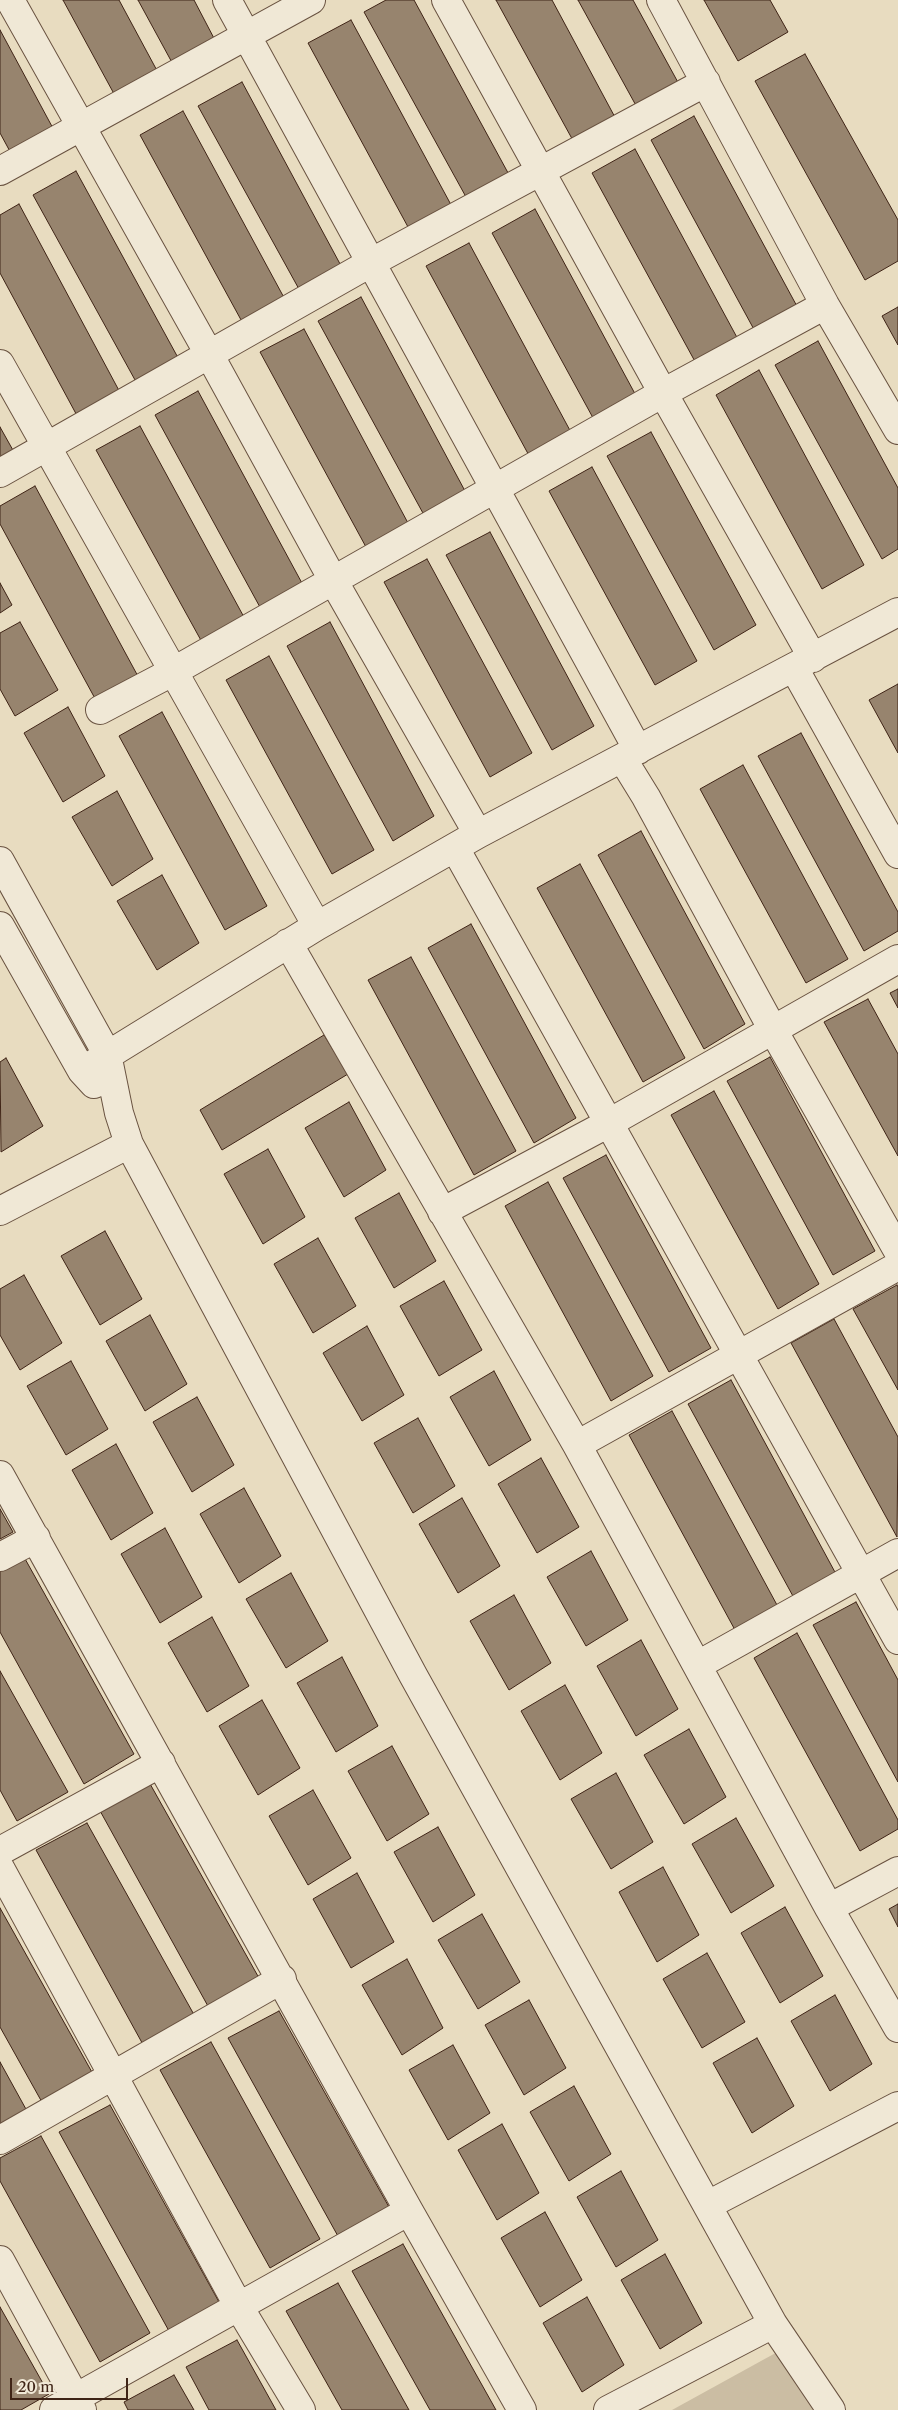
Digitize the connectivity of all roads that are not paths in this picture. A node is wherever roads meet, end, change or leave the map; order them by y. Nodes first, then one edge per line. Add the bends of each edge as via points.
1 (10, 0) edge
2 (228, 0) edge
3 (311, 0) edge
4 (446, 0) edge
5 (661, 0) edge
6 (247, 36) junction
7 (706, 82) junction
8 (81, 124) junction
9 (0, 171) edge
10 (541, 171) junction
11 (372, 262) junction
12 (825, 305) junction
13 (209, 354) junction
14 (0, 364) edge
15 (663, 393) junction
16 (898, 430) edge
17 (47, 447) junction
18 (0, 473) edge
19 (496, 488) junction
20 (333, 580) junction
21 (898, 612) edge
22 (803, 663) junction
23 (174, 671) junction
24 (100, 710) dead end
25 (630, 754) junction
26 (478, 834) junction
27 (455, 848) junction
28 (898, 854) edge
29 (0, 861) edge
30 (0, 926) edge
31 (317, 926) junction
32 (288, 943) junction
33 (898, 959) edge
34 (773, 1030) junction
35 (107, 1054) junction
36 (82, 1071) junction
37 (119, 1113) junction
38 (609, 1122) junction
39 (129, 1144) junction
40 (0, 1211) edge
41 (442, 1212) junction
42 (898, 1251) edge
43 (898, 1266) edge
44 (740, 1355) junction
45 (577, 1446) junction
46 (0, 1475) edge
47 (36, 1538) junction
48 (898, 1553) edge
49 (0, 1557) edge
50 (862, 1574) junction
51 (898, 1640) edge
52 (698, 1665) junction
53 (161, 1763) junction
54 (0, 1851) edge
55 (0, 1868) edge
56 (898, 1871) edge
57 (829, 1908) junction
58 (282, 1979) junction
59 (898, 2028) edge
60 (113, 2076) junction
61 (898, 2106) edge
62 (0, 2140) edge
63 (708, 2205) junction
64 (409, 2211) junction
65 (0, 2260) edge
66 (239, 2307) junction
67 (773, 2324) junction
68 (70, 2406) edge
69 (301, 2410) edge
70 (522, 2410) edge
71 (608, 2410) edge
72 (832, 2410) edge

1 - 8 street
2 - 6 street
3 - 6 street
4 - 10 street
5 - 7 street
6 - 8 street
6 - 11 street
7 - 10 street
7 - 12 street
8 - 9 street
8 - 13 street
10 - 11 street
10 - 15 street
11 - 13 street
11 - 19 street
12 - 15 street
12 - 16 street
13 - 17 street
13 - 20 street
14 - 17 street
15 - 19 street
15 - 22 street
17 - 18 street
17 - 23 street
19 - 20 street
19 - 25 street
20 - 23 street
20 - 26 street
21 - 22 street
22 - 25 street
22 - 28 street
23 - 24 street
23 - 31 street
25 - 26 street
25 - 34 street via 646,798
26 - 27 street
27 - 31 street
27 - 38 street
29 - 35 street
30 - 36 street
31 - 32 street
32 - 35 street
32 - 41 street
33 - 34 street
34 - 38 street
34 - 42 street
35 - 36 street
35 - 37 street
36 - 37 street
37 - 39 street
38 - 41 street
38 - 44 street
39 - 40 street
39 - 63 street via 418,1684
41 - 45 street
43 - 44 street
44 - 45 street
44 - 50 street
45 - 52 street
46 - 47 street
47 - 49 street
47 - 53 street
48 - 50 street
50 - 51 street
50 - 52 street
52 - 57 street
53 - 54 street
53 - 58 street
55 - 60 street
56 - 57 street
57 - 59 street
58 - 60 street
58 - 64 street
60 - 62 street
60 - 66 street
61 - 63 street
63 - 67 street
64 - 66 street
64 - 70 street
65 - 68 street
66 - 68 street
66 - 69 street
67 - 71 street
67 - 72 street

